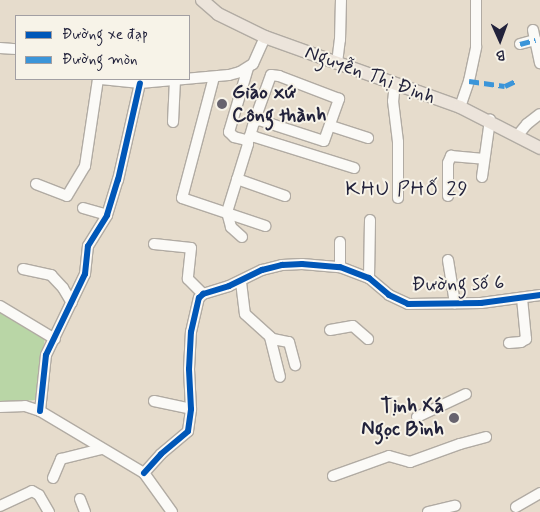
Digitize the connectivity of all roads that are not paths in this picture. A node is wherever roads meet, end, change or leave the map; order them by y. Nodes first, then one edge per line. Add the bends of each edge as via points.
1 (202, 0) edge
2 (341, 0) edge
3 (477, 0) edge
4 (265, 37) junction
5 (520, 44) dead end
6 (0, 48) edge
7 (15, 49) edge
8 (337, 63) junction
9 (540, 63) edge
10 (248, 68) junction
11 (214, 77) junction
12 (190, 79) edge
13 (99, 80) edge
14 (109, 80) edge
15 (175, 80) joint
16 (140, 83) junction
17 (395, 83) junction
18 (460, 107) junction
19 (540, 114) edge
20 (490, 120) junction
21 (173, 122) dead end
22 (254, 122) junction
23 (331, 126) junction
24 (518, 135) junction
25 (368, 138) dead end
26 (249, 139) junction
27 (540, 148) edge
28 (484, 158) junction
29 (354, 168) dead end
30 (482, 177) dead end
31 (237, 179) junction
32 (36, 184) dead end
33 (285, 196) dead end
34 (448, 196) dead end
35 (398, 198) dead end
36 (82, 208) dead end
37 (227, 212) junction
38 (107, 216) junction
39 (370, 220) dead end
40 (264, 226) dead end
41 (242, 237) dead end
42 (340, 242) dead end
43 (154, 244) dead end
44 (448, 260) dead end
45 (340, 267) junction
46 (23, 268) dead end
47 (369, 278) junction
48 (241, 282) junction
49 (202, 294) junction
50 (540, 295) edge
51 (522, 298) junction
52 (72, 303) junction
53 (455, 303) junction
54 (0, 306) edge
55 (330, 330) dead end
56 (270, 337) junction
57 (54, 339) junction
58 (368, 340) dead end
59 (509, 343) dead end
60 (295, 365) dead end
61 (280, 377) dead end
62 (466, 394) dead end
63 (154, 401) dead end
64 (0, 408) edge
65 (192, 409) junction
66 (40, 411) junction
67 (417, 418) dead end
68 (486, 437) dead end
69 (101, 449) junction
70 (144, 473) junction
71 (333, 476) dead end
72 (53, 478) dead end
73 (540, 493) edge
74 (80, 499) dead end
75 (0, 506) edge
76 (455, 506) dead end
77 (516, 507) dead end
78 (49, 512) edge
79 (85, 512) edge
80 (172, 512) edge
81 (428, 512) edge

1 - 4 main road, Nguyễn Thị Định via 218,14
2 - 8 street
3 - 18 street via 476,47
4 - 8 main road, Nguyễn Thị Định
4 - 10 street
5 - 9 street via 534,35
6 - 7 street
8 - 17 main road, Nguyễn Thị Định
10 - 11 street
10 - 26 street via 229,132
11 - 12 street
11 - 37 street via 182,198
13 - 32 street via 85,166 67,196
14 - 16 street
15 - 16 street
15 - 21 street
16 - 38 street
17 - 18 main road, Nguyễn Thị Định
17 - 35 street
18 - 20 main road, Nguyễn Thị Định
19 - 24 street
20 - 24 main road, Nguyễn Thị Định
20 - 28 street
22 - 23 street via 266,121 324,141
22 - 23 street via 274,74 339,99
22 - 26 street
23 - 25 street
24 - 27 main road, Nguyễn Thị Định
26 - 29 street
26 - 31 street
28 - 30 street
28 - 34 street via 451,156
31 - 33 street
31 - 37 street
36 - 38 street
37 - 40 street
37 - 41 street via 230,227
38 - 52 street via 88,246 85,274
39 - 47 street
42 - 45 street
43 - 49 street via 191,248 188,279
44 - 53 street
45 - 47 street, Đường số 6
45 - 48 street, Đường số 6 via 282,265 262,270
46 - 52 street via 50,275
47 - 53 street, Đường số 6 via 389,295 408,304
48 - 49 street, Đường số 6
48 - 56 street via 245,314
49 - 65 street via 190,332
50 - 51 street, Đường số 6
51 - 53 street, Đường số 6
51 - 59 street via 526,339
52 - 57 street
54 - 57 street
55 - 58 street via 353,326
56 - 60 street via 289,342
56 - 61 street
57 - 66 street via 46,355
62 - 67 street
63 - 65 street
64 - 66 street via 26,406
65 - 70 street via 188,431
66 - 69 street
68 - 71 street via 410,462 389,456
69 - 70 street
69 - 72 street via 61,459
70 - 80 street
73 - 77 street
74 - 79 street
75 - 78 street via 32,491 39,495
76 - 81 street

